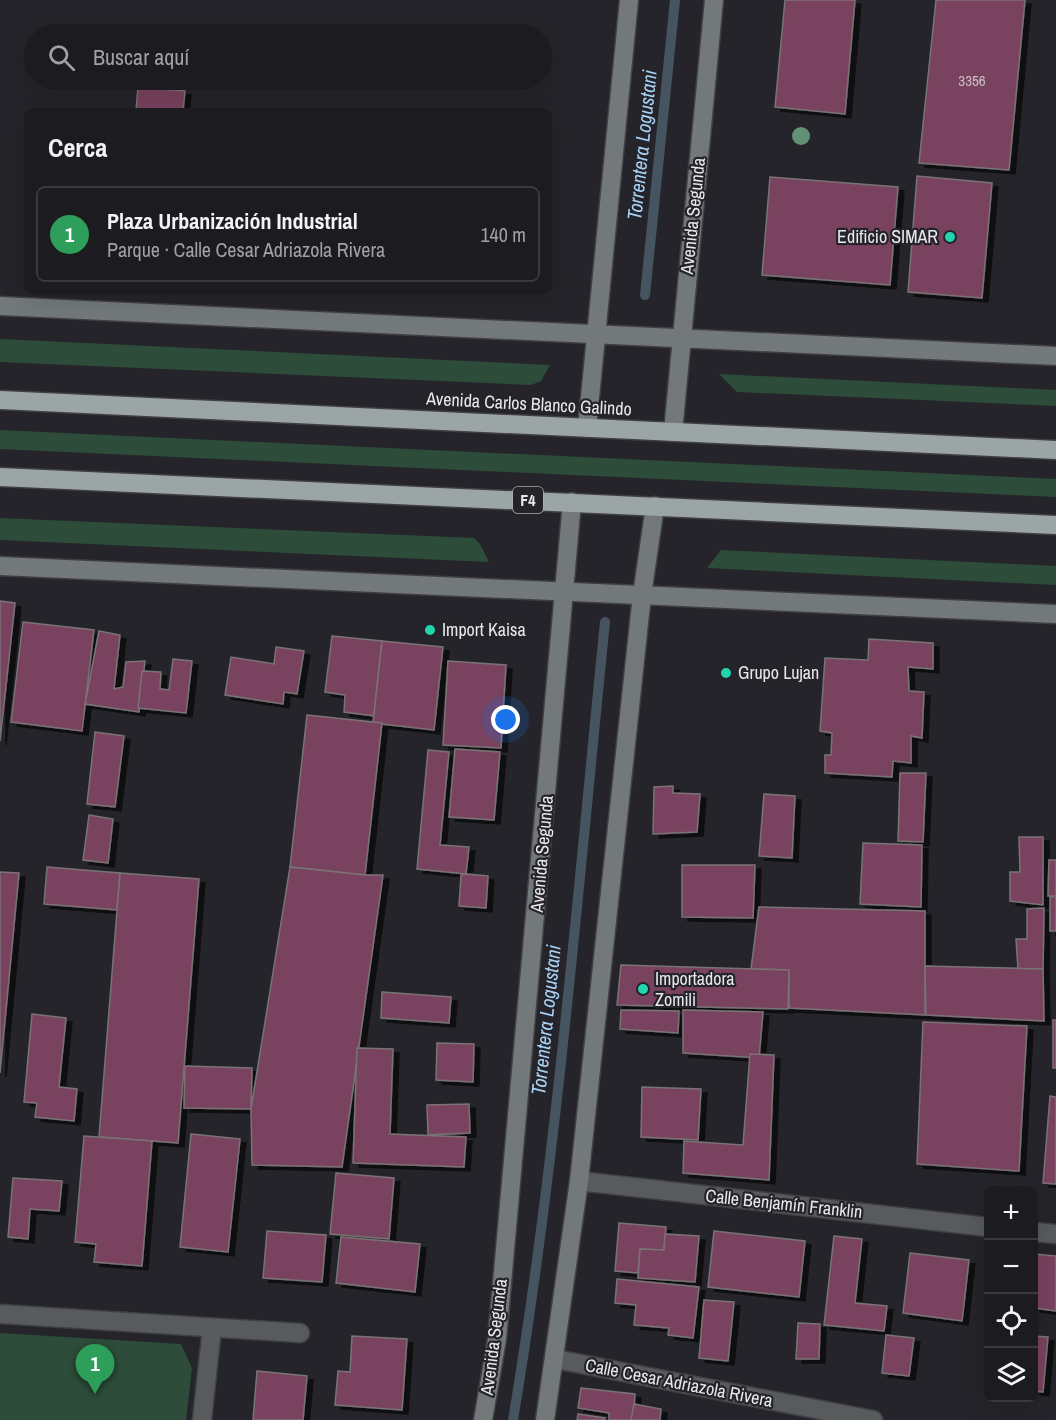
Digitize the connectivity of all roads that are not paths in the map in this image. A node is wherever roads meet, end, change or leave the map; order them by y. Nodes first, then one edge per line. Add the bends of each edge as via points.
1 (629, 0) edge
2 (714, 0) edge
3 (0, 306) edge
4 (595, 333) junction
5 (681, 338) junction
6 (1056, 356) edge
7 (0, 400) edge
8 (587, 428) junction
9 (674, 432) junction
10 (1056, 450) edge
11 (0, 477) edge
12 (572, 502) junction
13 (655, 506) junction
14 (1056, 525) edge
15 (0, 566) edge
16 (566, 591) junction
17 (642, 595) junction
18 (1056, 614) edge
19 (579, 1181) junction
20 (984, 1227) edge
21 (1038, 1232) edge
22 (1056, 1234) edge
23 (0, 1314) edge
24 (212, 1328) junction
25 (300, 1333) dead end
26 (555, 1359) junction
27 (202, 1420) edge
28 (483, 1420) edge
29 (545, 1420) edge
30 (873, 1420) edge

1 - 4 main road
2 - 5 main road, Avenida Segunda
3 - 4 main road
4 - 5 main road
4 - 8 main road
5 - 6 main road
5 - 9 main road, Avenida Segunda
7 - 8 highway, Avenida Carlos Blanco Galindo
8 - 9 highway, Avenida Carlos Blanco Galindo
9 - 10 highway, Avenida Carlos Blanco Galindo
11 - 12 highway, F4
12 - 13 highway, F4
12 - 16 main road, Avenida Segunda
13 - 14 highway, F4
13 - 17 main road
15 - 16 main road
16 - 17 main road
16 - 28 main road, Avenida Segunda via 497,1339
17 - 18 main road
17 - 19 main road
19 - 20 street, Calle Benjamín Franklin
19 - 26 main road
21 - 22 street
23 - 24 street
24 - 25 street
24 - 27 street
26 - 29 main road
26 - 30 street, Calle Cesar Adriazola Rivera

